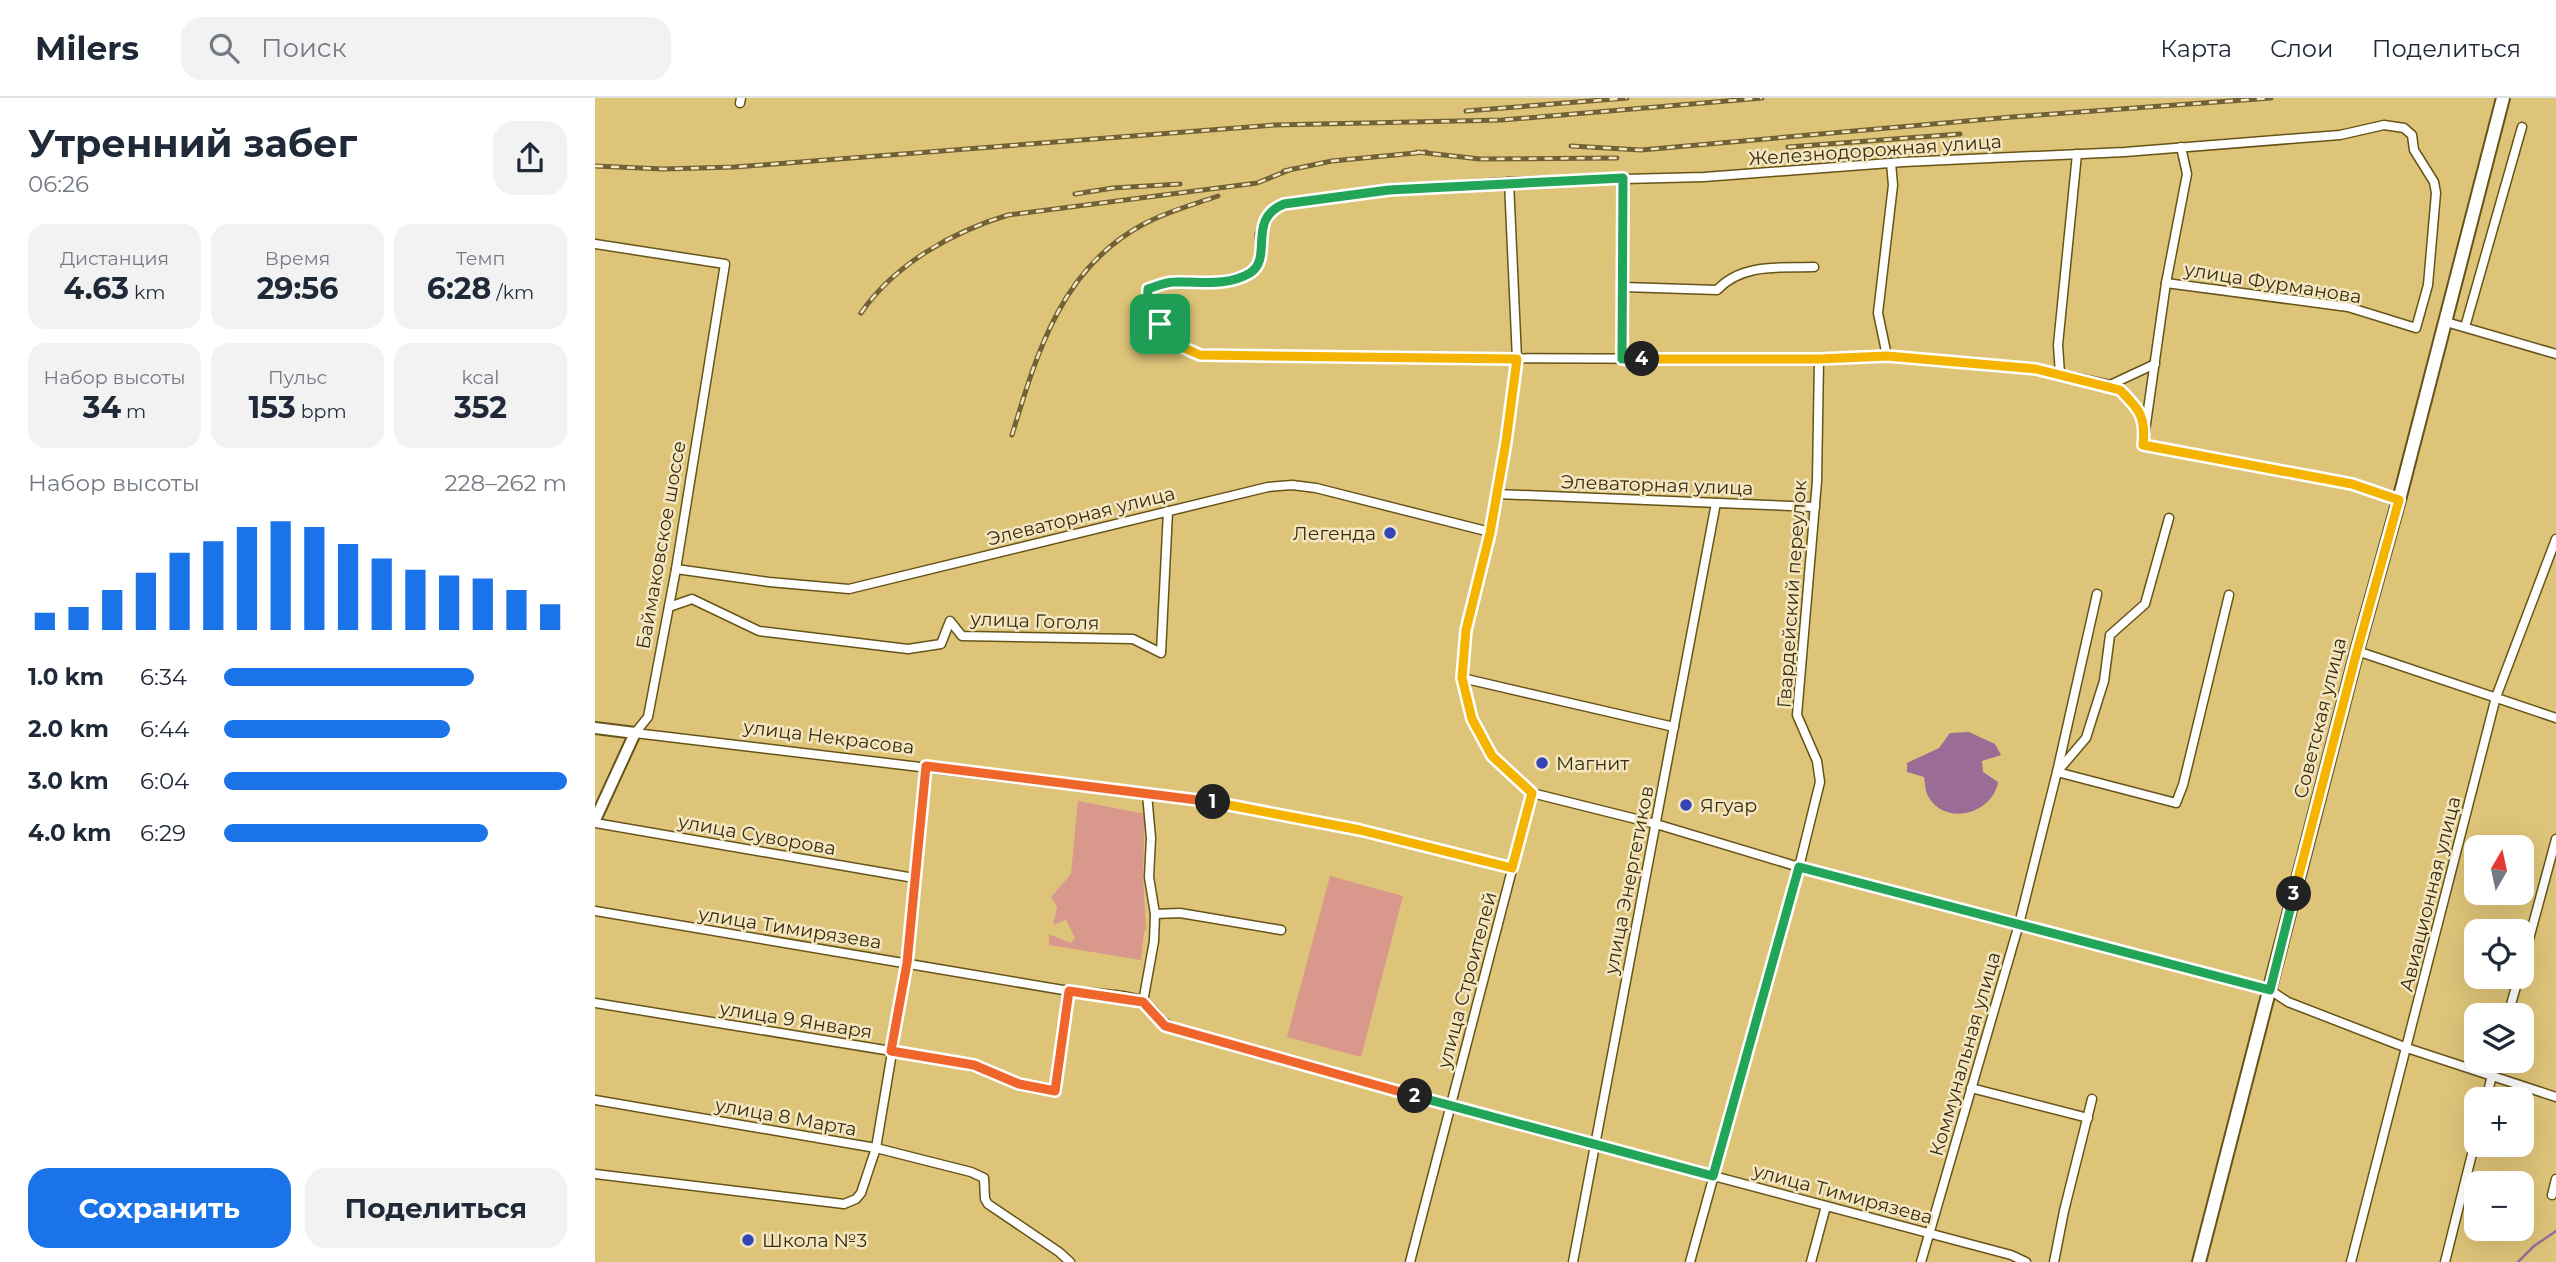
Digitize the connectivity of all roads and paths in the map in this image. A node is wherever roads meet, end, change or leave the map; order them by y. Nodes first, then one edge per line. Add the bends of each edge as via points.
1 (2503, 98) edge
2 (2522, 127) dead end
3 (2181, 148) junction
4 (2077, 154) junction
5 (1891, 163) junction
6 (1623, 178) junction
7 (1509, 182) junction
8 (595, 244) edge
9 (1814, 267) dead end
10 (2166, 283) junction
11 (1623, 286) junction
12 (2445, 322) junction
13 (2416, 327) joint
14 (2465, 327) junction
15 (2556, 354) edge
16 (1887, 356) junction
17 (1517, 359) junction
18 (1622, 359) junction
19 (1819, 359) junction
20 (2155, 364) junction
21 (2060, 374) junction
22 (2110, 386) junction
23 (2145, 424) junction
24 (1497, 494) junction
25 (2399, 500) junction
26 (1716, 503) junction
27 (1815, 507) junction
28 (1168, 511) junction
29 (2169, 518) dead end
30 (1490, 533) junction
31 (2556, 539) edge
32 (676, 569) junction
33 (2097, 594) dead end
34 (2229, 595) dead end
35 (669, 607) junction
36 (2357, 651) junction
37 (1462, 678) junction
38 (2496, 697) junction
39 (2556, 718) edge
40 (1674, 727) junction
41 (595, 728) edge
42 (635, 733) junction
43 (926, 766) junction
44 (2057, 772) junction
45 (1147, 793) junction
46 (1532, 793) junction
47 (595, 822) edge
48 (1656, 824) junction
49 (2556, 839) edge
50 (1799, 867) junction
51 (1512, 868) junction
52 (914, 877) junction
53 (595, 911) edge
54 (1155, 914) junction
55 (2534, 921) edge
56 (2019, 924) junction
57 (1281, 930) dead end
58 (907, 963) junction
59 (2270, 990) junction
60 (1069, 991) junction
61 (1143, 1002) junction
62 (595, 1003) edge
63 (2407, 1048) junction
64 (891, 1051) junction
65 (2492, 1074) junction
66 (2489, 1087) edge
67 (1972, 1088) junction
68 (2556, 1097) edge
69 (2092, 1099) dead end
70 (595, 1100) edge
71 (1450, 1106) junction
72 (2088, 1118) junction
73 (1595, 1145) junction
74 (876, 1148) junction
75 (2471, 1157) edge
76 (595, 1174) edge
77 (1713, 1176) junction
78 (2556, 1180) edge
79 (2552, 1195) dead end
80 (1826, 1206) junction
81 (1929, 1233) junction
82 (1070, 1262) edge
83 (1409, 1262) edge
84 (1573, 1262) edge
85 (1690, 1262) edge
86 (1811, 1262) edge
87 (1921, 1262) edge
88 (2026, 1262) edge
89 (2054, 1262) edge
90 (2199, 1262) edge
91 (2351, 1262) edge
92 (2445, 1262) edge

1 - 12 main road, Советская улица
2 - 14 street
3 - 4 street, Железнодорожная улица
3 - 10 street via 2187,174
3 - 13 street, Железнодорожная улица via 2340,135 2394,125 2404,128 2436,192 2428,285
4 - 5 street, Железнодорожная улица
4 - 21 street via 2058,345
5 - 6 street, Железнодорожная улица via 1704,177
5 - 16 street via 1893,185 1878,313
6 - 7 street, Железнодорожная улица
6 - 11 street
7 - 17 street
7 - 17 street, Железнодорожная улица via 1389,190 1284,204 1265,220 1261,254 1249,274 1216,283 1164,283 1148,289 1147,308 1180,346 1200,355
8 - 32 street, Баймаковское шоссе via 725,264
9 - 11 street via 1742,272 1717,290
10 - 13 street, улица Фурманова via 2349,307
10 - 20 street
11 - 18 street
12 - 14 street
12 - 25 main road, Советская улица
14 - 15 street
16 - 19 street
16 - 21 street
17 - 18 street
17 - 24 street
18 - 19 street
19 - 27 street, Гвардейский переулок
20 - 22 street
20 - 23 street
21 - 22 street
22 - 23 street via 2129,398
23 - 25 street via 2143,445 2352,484
24 - 26 street, Элеваторная улица
24 - 30 street
25 - 36 main road, Советская улица
26 - 27 street, Элеваторная улица
26 - 40 street, улица Энергетиков
27 - 50 street, Гвардейский переулок via 1797,715 1817,761 1820,782
28 - 30 street, Элеваторная улица via 1292,485
28 - 32 street, Элеваторная улица via 849,589
28 - 35 street, улица Гоголя via 1161,653 1133,639 962,636 950,621 941,644 908,649 759,631 692,599
29 - 44 street, Коммунальная улица via 2145,604 2111,635 2104,681 2086,738
30 - 37 street via 1466,630
31 - 38 street, Авиационная улица
32 - 35 street, Баймаковское шоссе
33 - 44 street, Коммунальная улица
34 - 44 street via 2176,803
35 - 42 street, Баймаковское шоссе via 648,717
36 - 38 street
36 - 59 main road, Советская улица
37 - 40 street
37 - 46 street via 1472,719 1492,756
38 - 39 street
38 - 63 street, Авиационная улица
40 - 48 street, улица Энергетиков
41 - 42 main road, улица Некрасова
42 - 43 street, улица Некрасова
42 - 47 main road, Баймаковское шоссе
43 - 45 street, улица Некрасова
43 - 52 street
44 - 56 street, Коммунальная улица
45 - 51 street, улица Некрасова via 1360,830
45 - 54 street via 1149,877
46 - 48 street
46 - 51 street, улица Строителей
47 - 52 street, улица Суворова
48 - 50 street
48 - 73 street, улица Энергетиков
49 - 55 street
50 - 56 street
50 - 77 street, Гвардейский переулок
51 - 71 street, улица Строителей
52 - 58 street
53 - 58 street, улица Тимирязева
54 - 57 street via 1180,913
54 - 61 street
56 - 59 street
56 - 67 street, Коммунальная улица
58 - 60 street, улица Тимирязева
58 - 64 street
59 - 63 street via 2288,1002
59 - 90 main road, Советская улица
60 - 61 street, улица Тимирязева
60 - 64 street, улица 9 Января via 1055,1091 1019,1084 974,1065
61 - 71 street, улица Тимирязева via 1165,1026
62 - 64 street, улица 9 Января
63 - 65 street
63 - 91 street, Авиационная улица
64 - 74 street
65 - 66 street
65 - 68 street
67 - 72 street
67 - 81 street, Коммунальная улица
69 - 72 street
70 - 74 street, улица 8 Марта
71 - 73 street, улица Тимирязева
71 - 83 street, улица Строителей
72 - 89 street
73 - 77 street, улица Тимирязева
73 - 84 street, улица Энергетиков
74 - 76 street via 861,1193 844,1204
74 - 82 street, улица 8 Марта via 984,1178 989,1204
75 - 92 street
77 - 80 street, улица Тимирязева
77 - 85 street, Гвардейский переулок
78 - 79 street
80 - 81 street, улица Тимирязева
80 - 86 street
81 - 87 street, Коммунальная улица
81 - 88 street, улица Тимирязева

